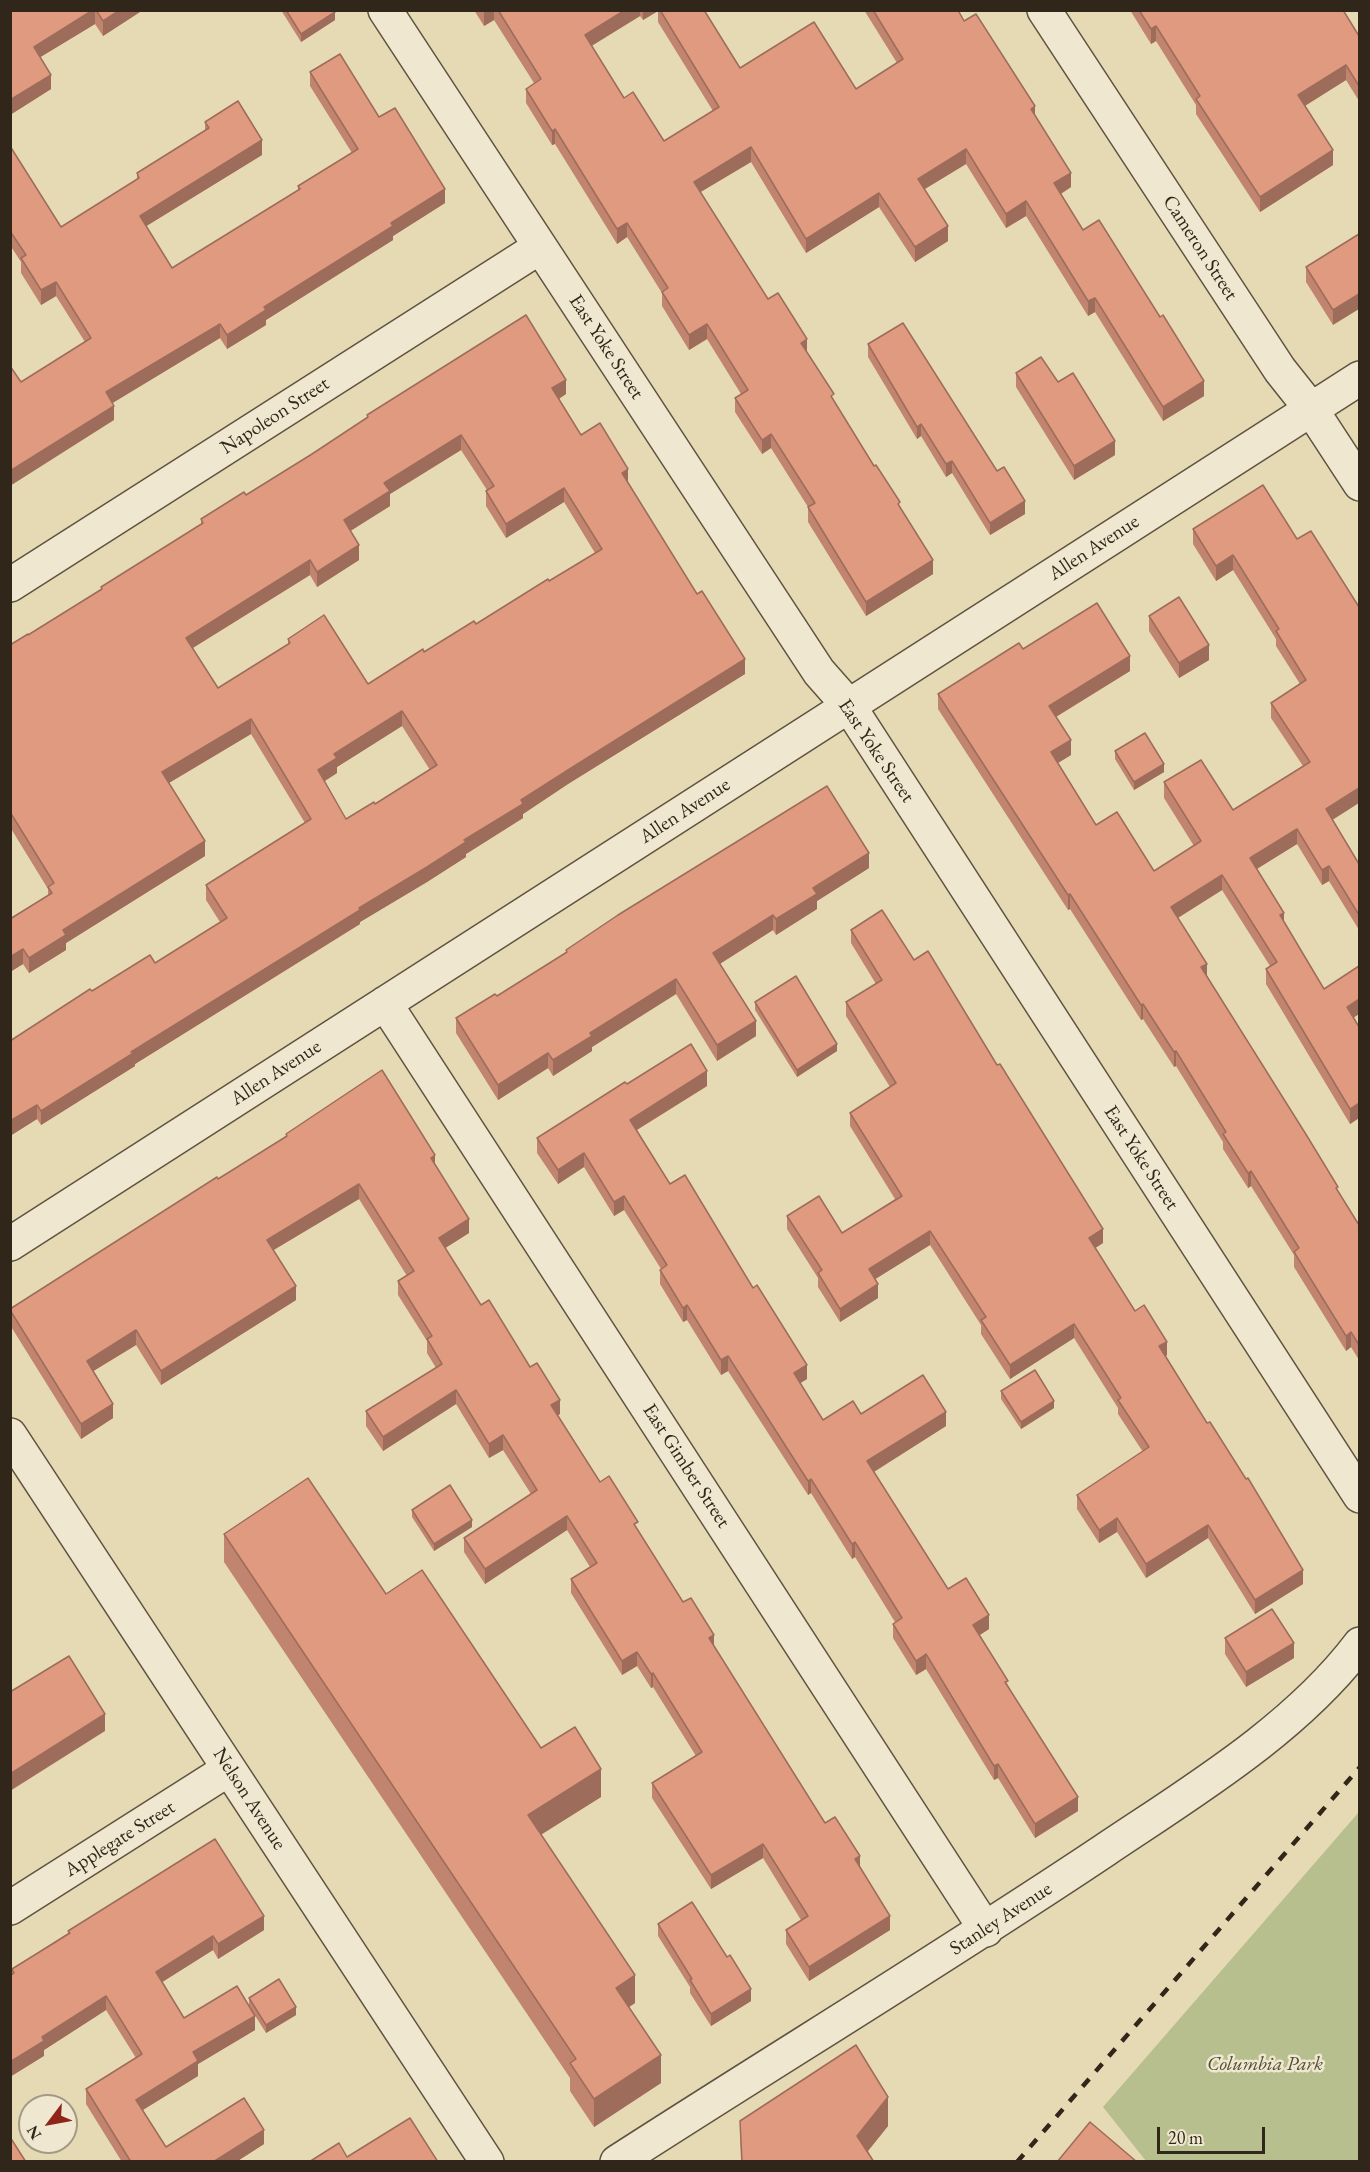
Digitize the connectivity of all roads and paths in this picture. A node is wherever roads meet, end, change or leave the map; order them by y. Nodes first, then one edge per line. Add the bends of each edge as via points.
1 (385, 10) edge
2 (1044, 10) edge
3 (540, 247) junction
4 (1359, 378) edge
5 (1311, 409) junction
6 (1359, 484) edge
7 (10, 585) edge
8 (849, 706) junction
9 (385, 1003) junction
10 (10, 1244) edge
11 (10, 1435) edge
12 (1359, 1496) edge
13 (1359, 1644) edge
14 (230, 1769) junction
15 (10, 1908) edge
16 (986, 1929) junction
17 (487, 2162) edge
18 (617, 2162) edge

1 - 3 street, East Yoke Street
2 - 5 street, Cameron Street via 1280,370
3 - 7 street, Napoleon Street
3 - 8 street, East Yoke Street via 819,672
4 - 5 street, Allen Avenue
5 - 6 street, Cameron Street
5 - 8 street, Allen Avenue
8 - 9 street, Allen Avenue
8 - 12 street, East Yoke Street
9 - 10 street, Allen Avenue
9 - 16 street, East Gimber Street
11 - 14 street, Nelson Avenue
13 - 16 street, Stanley Avenue via 1311,1700 1274,1732
14 - 15 street, Applegate Street
14 - 17 street, Nelson Avenue
16 - 18 street, Stanley Avenue

